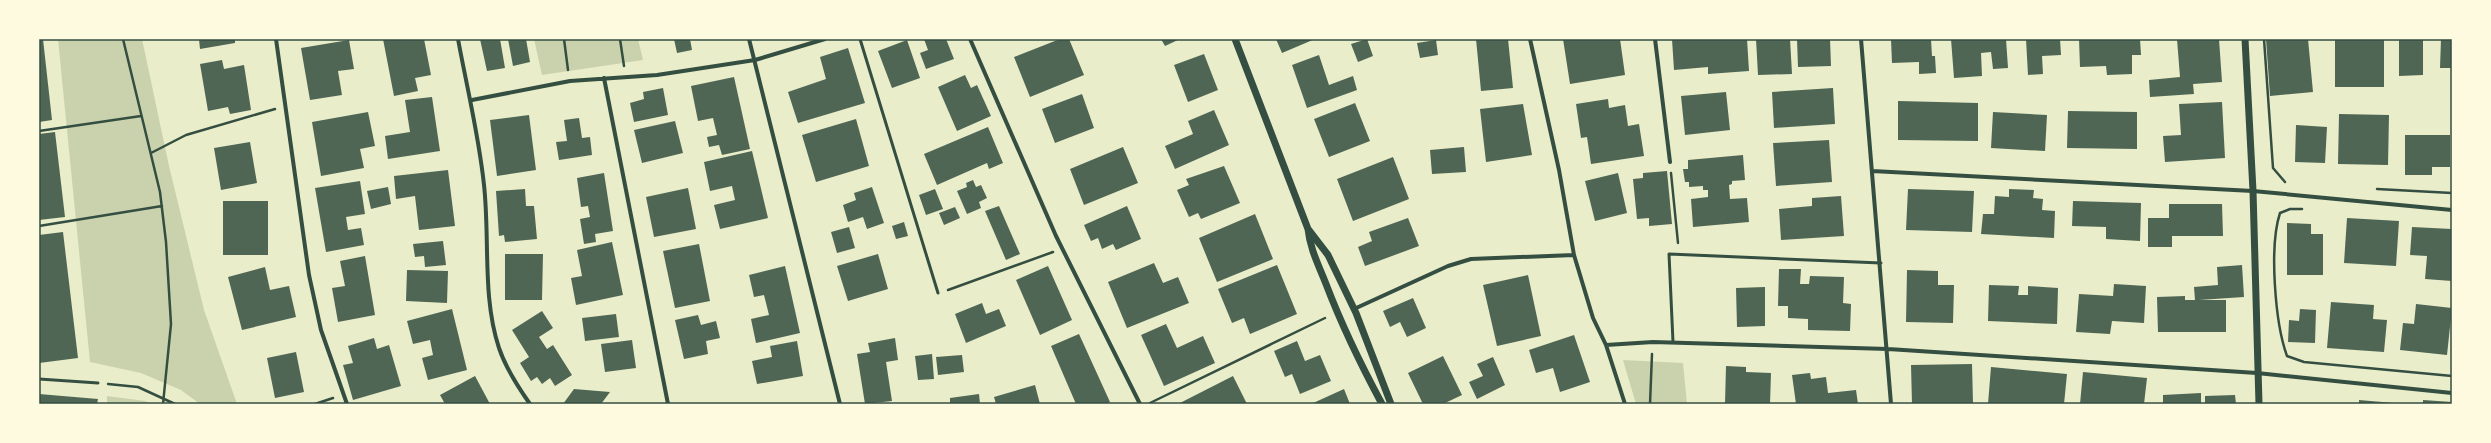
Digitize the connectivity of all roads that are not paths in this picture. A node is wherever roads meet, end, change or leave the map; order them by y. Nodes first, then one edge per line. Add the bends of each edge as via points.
1 (276, 39) edge
2 (458, 39) edge
3 (749, 39) edge
4 (825, 39) edge
5 (860, 39) edge
6 (970, 39) edge
7 (1235, 39) edge
8 (1530, 39) edge
9 (1655, 39) edge
10 (1861, 39) edge
11 (2245, 39) edge
12 (754, 60) junction
13 (604, 78) junction
14 (472, 100) junction
15 (1670, 162) road end
16 (1872, 171) junction
17 (2253, 191) junction
18 (2452, 210) edge
19 (1308, 229) junction
20 (1574, 255) junction
21 (1881, 264) junction
22 (938, 293) road end
23 (1354, 309) junction
24 (1673, 342) junction
25 (1606, 345) junction
26 (1888, 349) junction
27 (2257, 374) junction
28 (39, 379) edge
29 (98, 383) road end
30 (2452, 393) edge
31 (347, 404) edge
32 (530, 404) edge
33 (668, 404) edge
34 (840, 404) edge
35 (1140, 404) edge
36 (1382, 404) edge
37 (1391, 404) edge
38 (1625, 404) edge
39 (1891, 404) edge
40 (2259, 404) edge

1 - 31 street via 309,275 321,330 342,396
2 - 14 street
3 - 12 street
4 - 12 street
5 - 22 lane
6 - 35 street via 1063,249
7 - 19 street
8 - 20 street via 1559,170
9 - 15 street
10 - 16 street
11 - 17 street
12 - 13 street
12 - 34 street
13 - 14 street via 570,81
13 - 33 street
14 - 32 street via 484,184 492,316 499,348 513,380
16 - 17 street
16 - 21 street
17 - 18 street
17 - 27 street
19 - 23 street via 1328,255
19 - 36 street via 1313,252 1330,295 1356,355
20 - 23 street via 1471,258
20 - 25 street via 1593,318
21 - 24 lane via 1669,254
21 - 26 street
23 - 37 street
24 - 25 street
24 - 26 street
25 - 38 street
26 - 27 street
26 - 39 street
27 - 30 street
27 - 40 street
28 - 29 lane

